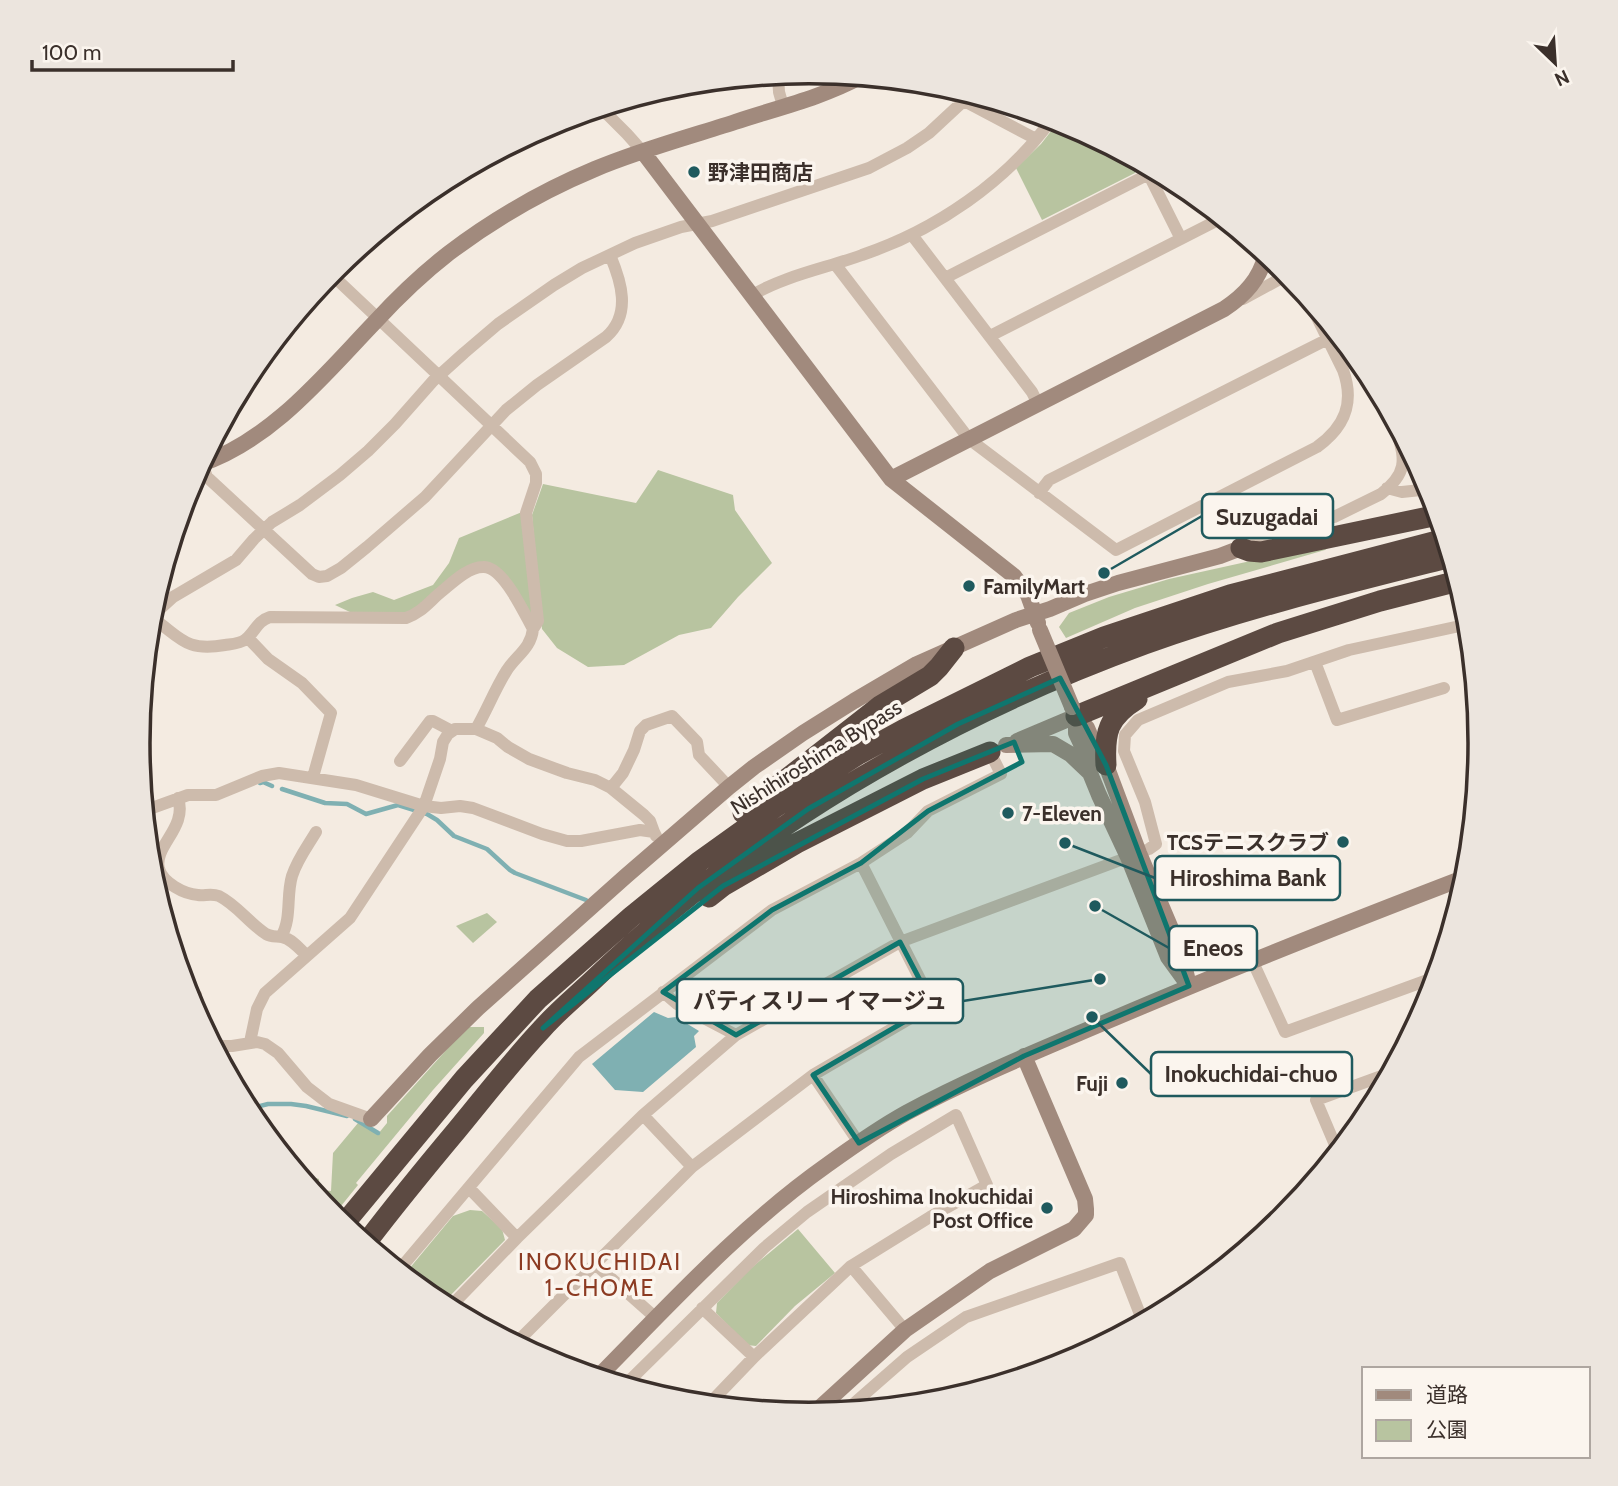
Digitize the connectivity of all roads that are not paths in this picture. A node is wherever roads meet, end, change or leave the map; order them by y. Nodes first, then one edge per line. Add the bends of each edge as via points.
1 (779, 85) edge
2 (844, 85) edge
3 (963, 102) edge
4 (783, 107) junction
5 (983, 107) edge
6 (608, 115) edge
7 (1045, 128) edge
8 (1036, 139) junction
9 (643, 152) junction
10 (1140, 173) edge
11 (1153, 181) edge
12 (1213, 223) edge
13 (696, 224) junction
14 (912, 234) junction
15 (1181, 239) junction
16 (610, 255) junction
17 (835, 264) junction
18 (1263, 266) edge
19 (945, 278) junction
20 (1278, 280) edge
21 (339, 282) edge
22 (751, 296) junction
23 (1224, 309) junction
24 (377, 319) junction
25 (990, 336) junction
26 (1328, 338) joint
27 (438, 376) junction
28 (1038, 404) junction
29 (490, 425) junction
30 (969, 439) junction
31 (216, 456) edge
32 (1403, 458) edge
33 (207, 476) edge
34 (891, 479) junction
35 (1387, 488) junction
36 (1418, 490) edge
37 (1039, 494) junction
38 (1428, 518) edge
39 (264, 530) junction
40 (1436, 541) edge
41 (1241, 548) junction
42 (1442, 560) edge
43 (1448, 583) edge
44 (165, 604) edge
45 (1035, 614) junction
46 (161, 624) edge
47 (1457, 626) edge
48 (533, 629) junction
49 (248, 638) junction
50 (954, 648) junction
51 (1315, 662) junction
52 (1175, 676) junction
53 (1444, 688) dead end
54 (1074, 711) junction
55 (476, 729) junction
56 (452, 731) junction
57 (998, 748) junction
58 (400, 761) dead end
59 (1098, 769) junction
60 (313, 777) junction
61 (729, 787) junction
62 (611, 788) junction
63 (178, 798) junction
64 (153, 807) edge
65 (421, 810) junction
66 (316, 832) dead end
67 (659, 838) junction
68 (1134, 855) junction
69 (160, 856) edge
70 (861, 863) junction
71 (164, 878) edge
72 (1453, 882) edge
73 (631, 916) junction
74 (281, 937) junction
75 (900, 942) junction
76 (307, 956) junction
77 (1252, 960) junction
78 (1423, 982) edge
79 (1189, 986) junction
80 (663, 992) junction
81 (543, 1028) junction
82 (736, 1035) junction
83 (250, 1042) junction
84 (224, 1046) edge
85 (1024, 1056) junction
86 (813, 1075) junction
87 (1376, 1078) edge
88 (643, 1115) junction
89 (371, 1119) joint
90 (1334, 1142) edge
91 (859, 1143) junction
92 (692, 1167) junction
93 (469, 1188) junction
94 (350, 1216) edge
95 (372, 1236) edge
96 (517, 1238) junction
97 (405, 1263) edge
98 (595, 1264) junction
99 (851, 1266) junction
100 (457, 1300) edge
101 (702, 1308) junction
102 (1140, 1313) edge
103 (656, 1318) junction
104 (905, 1330) junction
105 (522, 1336) edge
106 (754, 1357) junction
107 (605, 1370) edge
108 (632, 1378) edge
109 (718, 1395) edge
110 (857, 1400) edge
111 (827, 1402) edge

1 - 4 street
2 - 4 street
3 - 13 street via 929,133 869,168
4 - 9 street
5 - 8 street
6 - 9 street
7 - 8 street
8 - 14 street via 976,195
9 - 13 street
9 - 24 street via 569,180 499,218 432,267
10 - 19 street
11 - 15 street
12 - 15 street
13 - 16 street
13 - 22 street
14 - 17 street
14 - 19 street
15 - 25 street
16 - 27 street via 526,303
16 - 29 street via 622,295 614,329
17 - 22 street
17 - 30 street
18 - 23 street via 1250,288
19 - 25 street
20 - 23 street
21 - 24 street
22 - 34 street
23 - 28 street
24 - 27 street
24 - 31 street via 293,406
25 - 28 street
26 - 37 street via 1049,480
26 - 37 street via 1347,381 1348,404 1340,426 1317,447 1116,551
27 - 29 street
27 - 39 street via 368,451
28 - 30 street
29 - 39 street via 425,497 327,576 312,574
29 - 48 street via 530,462 536,474 526,513 538,621
30 - 34 street
30 - 37 street
32 - 35 street via 1400,472
33 - 39 street
34 - 45 street via 1014,576
35 - 36 street
35 - 41 street via 1334,517 1268,534
38 - 41 highway via 1261,552
39 - 44 street via 236,560
40 - 73 highway, Nishihiroshima Bypass via 1230,595 1030,667 848,761 774,808
41 - 45 street via 1102,588
42 - 81 highway, Nishihiroshima Bypass via 1296,597 1145,644 958,724 808,809 744,853 629,945
43 - 52 highway via 1278,633
45 - 50 street
45 - 54 street, bridge
46 - 49 street via 178,639 199,648
47 - 51 street
48 - 49 street via 502,578 483,567 466,573 420,612 406,618 270,617 258,623
48 - 55 street via 529,644 507,671
49 - 60 street via 331,713
50 - 61 street via 909,668 837,711
50 - 73 highway via 930,676 880,706 708,841
51 - 53 street via 1337,720
51 - 68 street via 1228,682 1138,720 1125,735 1124,751 1157,844
52 - 54 highway
52 - 59 highway via 1115,716
54 - 57 street
54 - 59 street via 1099,756
55 - 56 street
55 - 62 street via 529,759
56 - 58 street via 430,721
56 - 65 street via 445,737
57 - 59 street via 1053,744
57 - 70 street via 1001,774 928,811 907,833
57 - 81 highway via 797,842 723,886
59 - 68 street
60 - 63 street via 271,774 216,795
60 - 65 street via 356,785
61 - 62 street via 672,716 640,731 623,773
61 - 67 street
62 - 67 street via 650,821
63 - 64 street
63 - 69 street via 180,816
65 - 67 street via 473,808 566,841 640,830
65 - 76 street via 350,918
66 - 74 street via 291,879 286,929
67 - 89 street via 472,1013
68 - 75 street
68 - 79 street via 1168,957
70 - 75 street
70 - 80 street via 772,910
71 - 74 street via 190,894 223,898 268,935
72 - 77 street
73 - 94 highway, Nishihiroshima Bypass via 538,999 464,1079
74 - 76 street
75 - 82 street
75 - 86 street via 933,1005
76 - 83 street via 261,998
77 - 78 street via 1285,1032
77 - 79 street
79 - 85 street
80 - 82 street
80 - 93 street via 579,1057
81 - 95 highway, Nishihiroshima Bypass
82 - 88 street
83 - 84 street
83 - 89 street via 272,1047 301,1081 329,1104
85 - 91 street via 906,1114
85 - 104 street via 1084,1199 1086,1215 1074,1228 990,1271
86 - 91 street
86 - 92 street
87 - 90 street via 1316,1100
88 - 92 street
88 - 96 street
91 - 103 street via 764,1213
92 - 98 street
93 - 96 street
93 - 97 street
96 - 100 street
98 - 103 street
98 - 105 street
99 - 101 street via 987,1185 956,1115 807,1212
99 - 104 street
99 - 106 street
101 - 106 street
101 - 108 street
102 - 110 street via 1120,1263 966,1317 907,1357
103 - 107 street
104 - 111 street
106 - 109 street

